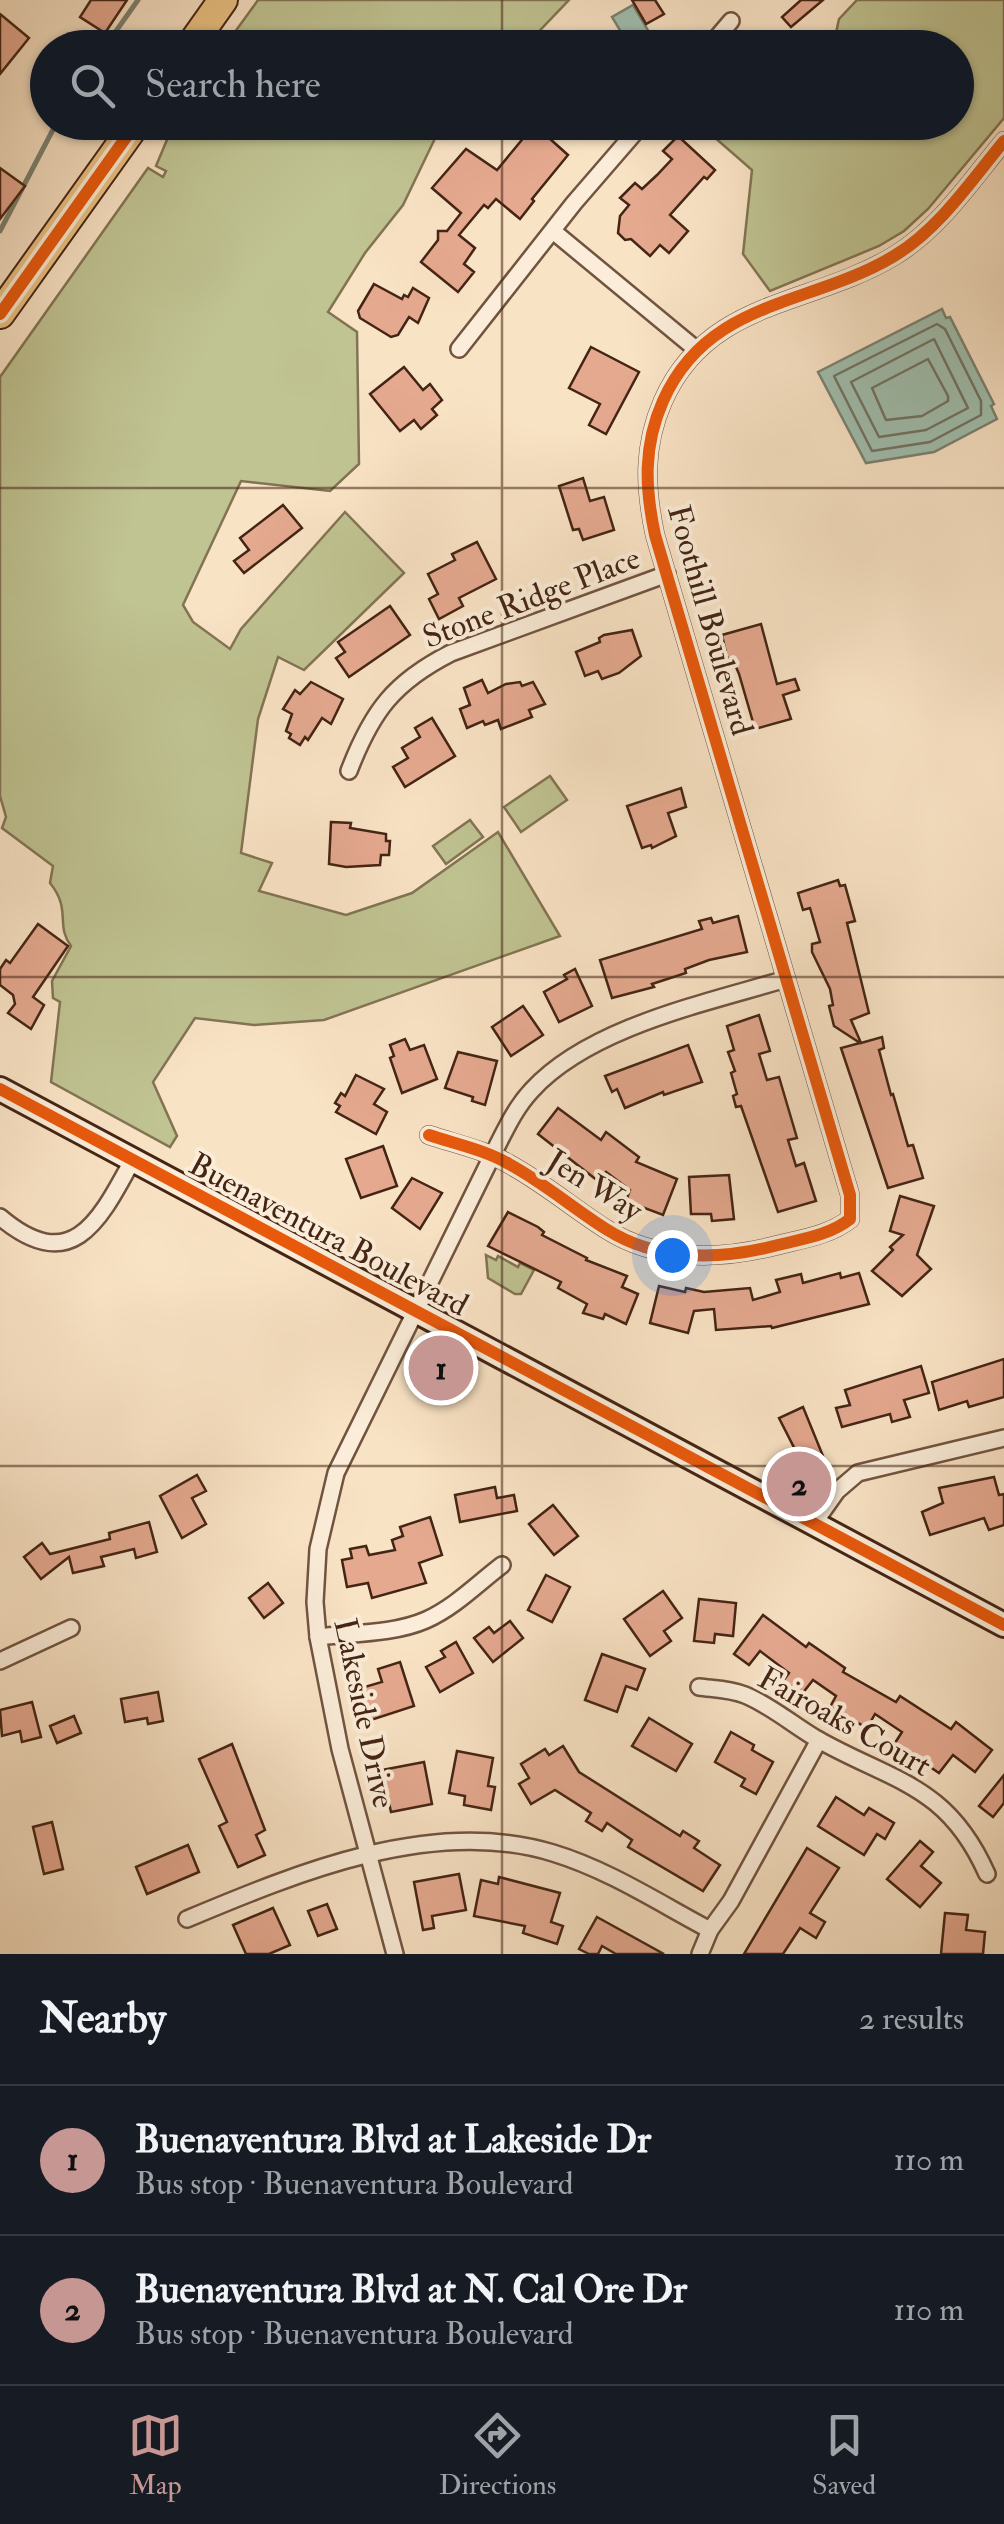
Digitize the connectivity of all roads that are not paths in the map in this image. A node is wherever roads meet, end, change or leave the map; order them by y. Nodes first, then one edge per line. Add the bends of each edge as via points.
1 (223, 0) edge
2 (732, 21) dead end
3 (202, 30) edge
4 (724, 30) edge
5 (123, 140) edge
6 (629, 140) edge
7 (1004, 141) edge
8 (552, 230) junction
9 (0, 314) edge
10 (459, 349) dead end
11 (697, 350) junction
12 (667, 574) junction
13 (350, 770) dead end
14 (786, 979) junction
15 (0, 1089) edge
16 (430, 1135) dead end
17 (492, 1156) junction
18 (132, 1162) junction
19 (0, 1217) edge
20 (850, 1219) joint
21 (417, 1312) junction
22 (1004, 1438) edge
23 (815, 1522) junction
24 (502, 1565) dead end
25 (1004, 1625) edge
26 (71, 1628) dead end
27 (318, 1637) junction
28 (0, 1660) edge
29 (699, 1687) dead end
30 (819, 1740) junction
31 (368, 1856) junction
32 (987, 1874) dead end
33 (187, 1920) dead end
34 (710, 1930) junction
35 (394, 1954) edge
36 (700, 1954) edge

1 - 3 highway
2 - 4 street
5 - 9 highway
6 - 8 street
7 - 11 street, Foothill Boulevard via 914,243 720,330
8 - 10 street
8 - 11 street
11 - 12 street, Foothill Boulevard via 666,395 647,455 648,501
12 - 13 street, Stone Ridge Place via 418,671 378,711
12 - 14 street, Foothill Boulevard
14 - 17 street, Lakeside Drive via 618,1034 566,1060 519,1105
14 - 20 street, Foothill Boulevard via 850,1195
15 - 18 main road, Buenaventura Boulevard
16 - 17 street, Jen Way
17 - 20 street, Jen Way via 608,1230 678,1254 736,1255 833,1230
17 - 21 street, Lakeside Drive
18 - 19 street via 92,1227 62,1243 23,1237
18 - 21 main road, Buenaventura Boulevard
21 - 23 main road, Buenaventura Boulevard
21 - 27 street, Lakeside Drive via 336,1473 318,1549
22 - 23 street via 858,1473
23 - 25 main road, Buenaventura Boulevard
24 - 27 street via 424,1620
26 - 28 street
27 - 31 street, Lakeside Drive
29 - 30 street, Fairoaks Court via 751,1698
30 - 32 street, Fairoaks Court via 914,1786 975,1846
30 - 34 street
31 - 33 street via 278,1881
31 - 34 street via 451,1840 547,1851 606,1874
31 - 35 street, Lakeside Drive
34 - 36 street

